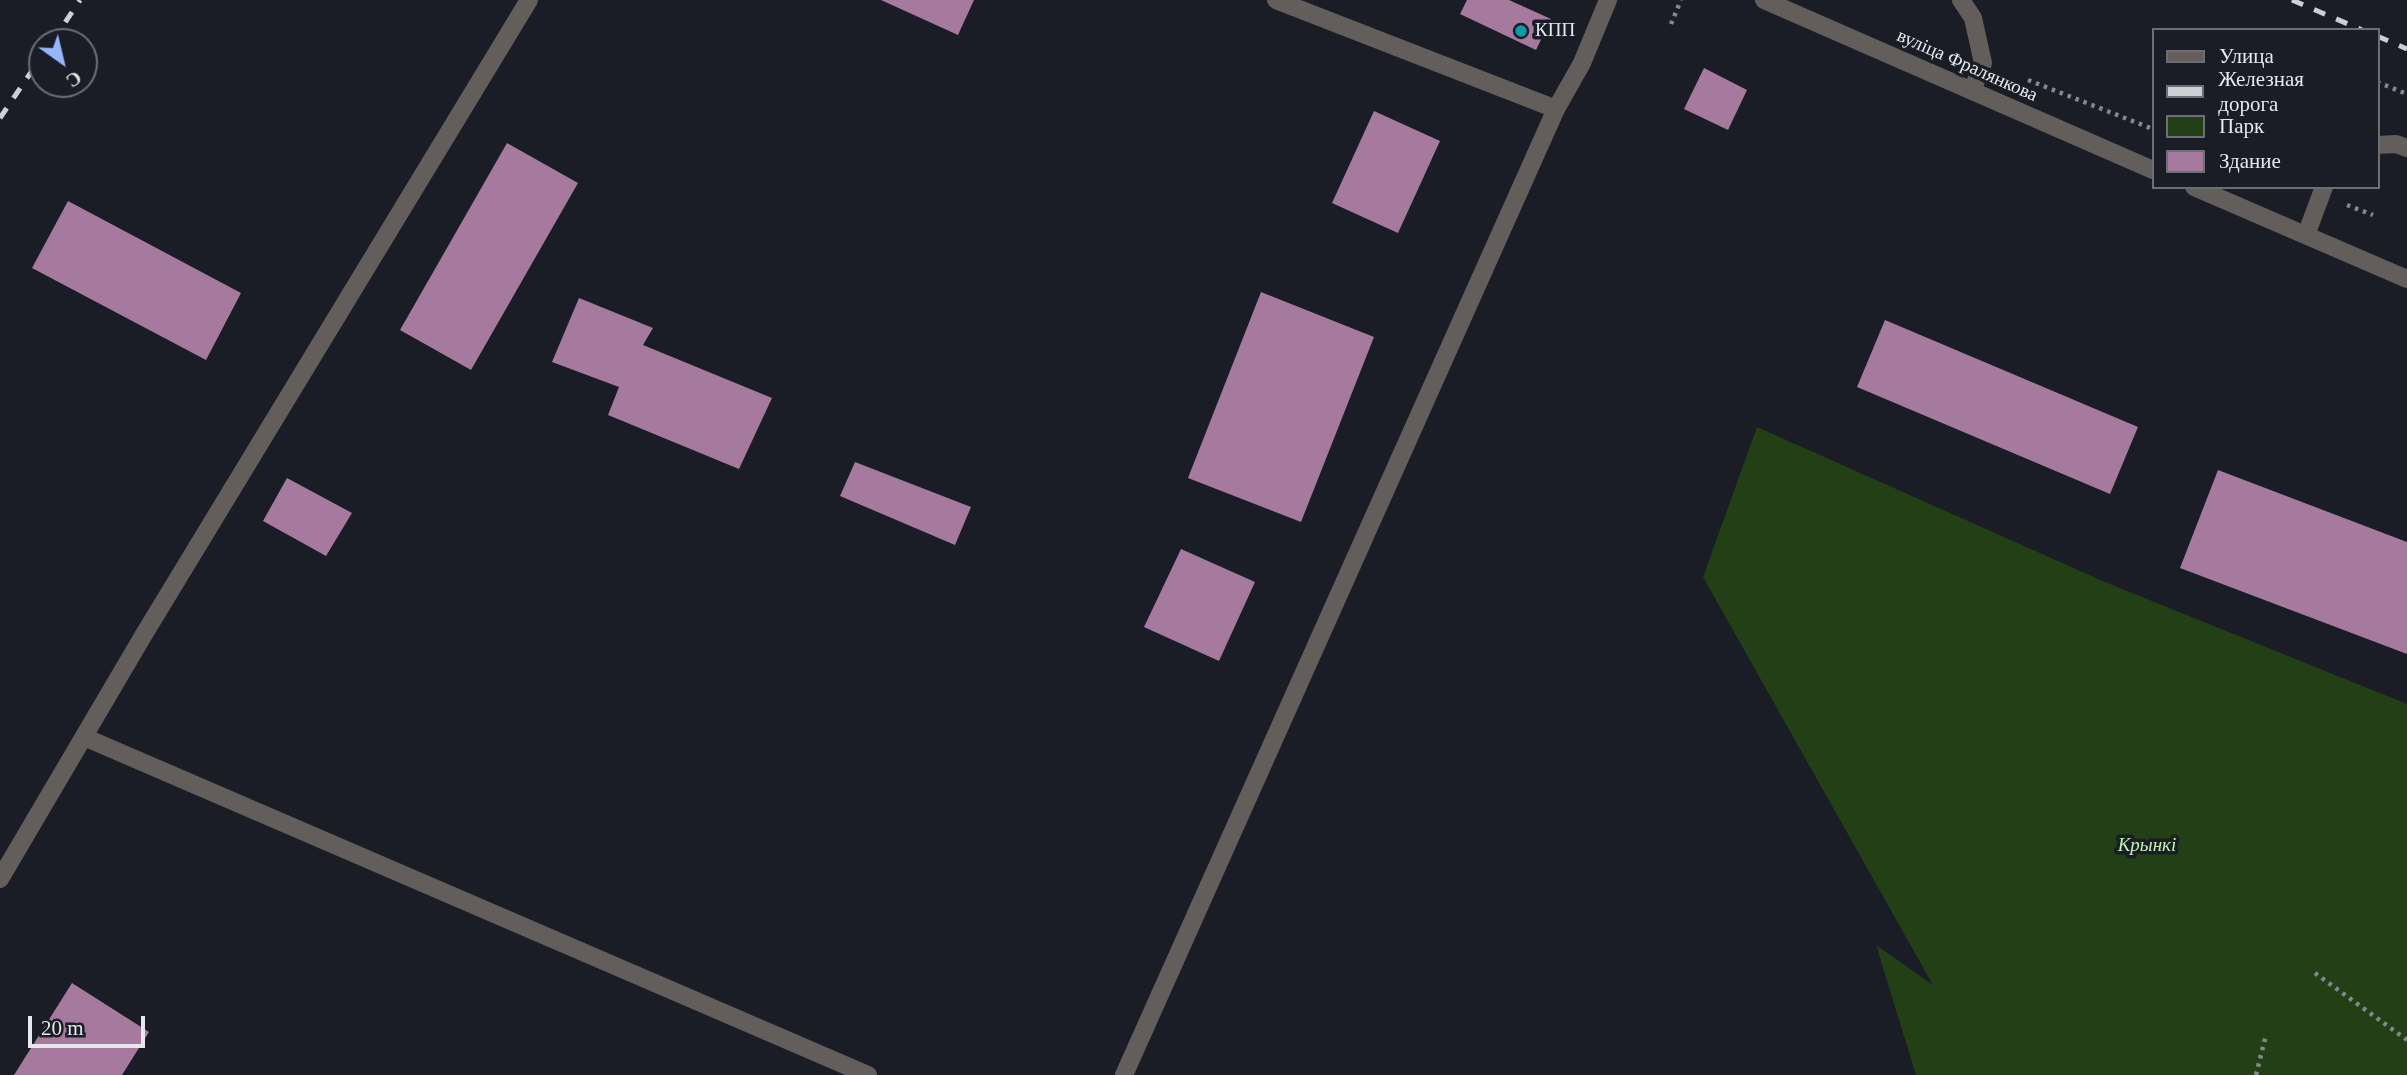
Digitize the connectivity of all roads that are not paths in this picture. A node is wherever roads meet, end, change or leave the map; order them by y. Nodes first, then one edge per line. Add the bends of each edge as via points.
1 (529, 0) edge
2 (1276, 0) edge
3 (1608, 0) edge
4 (1763, 0) edge
5 (1961, 0) edge
6 (1972, 91) junction
7 (1556, 109) junction
8 (2379, 145) edge
9 (2407, 148) edge
10 (2152, 170) edge
11 (2199, 189) edge
12 (2323, 189) edge
13 (2306, 235) junction
14 (2407, 279) edge
15 (84, 737) junction
16 (0, 879) edge
17 (867, 1075) edge
18 (1124, 1075) edge

1 - 15 street
2 - 7 street
3 - 7 street via 1582,63
4 - 6 street, вуліца Фралянкова
5 - 6 street via 1973,18 1983,63
6 - 10 street, вуліца Фралянкова
7 - 18 street
8 - 9 street
11 - 13 street
12 - 13 street
13 - 14 street
15 - 16 street
15 - 17 street

